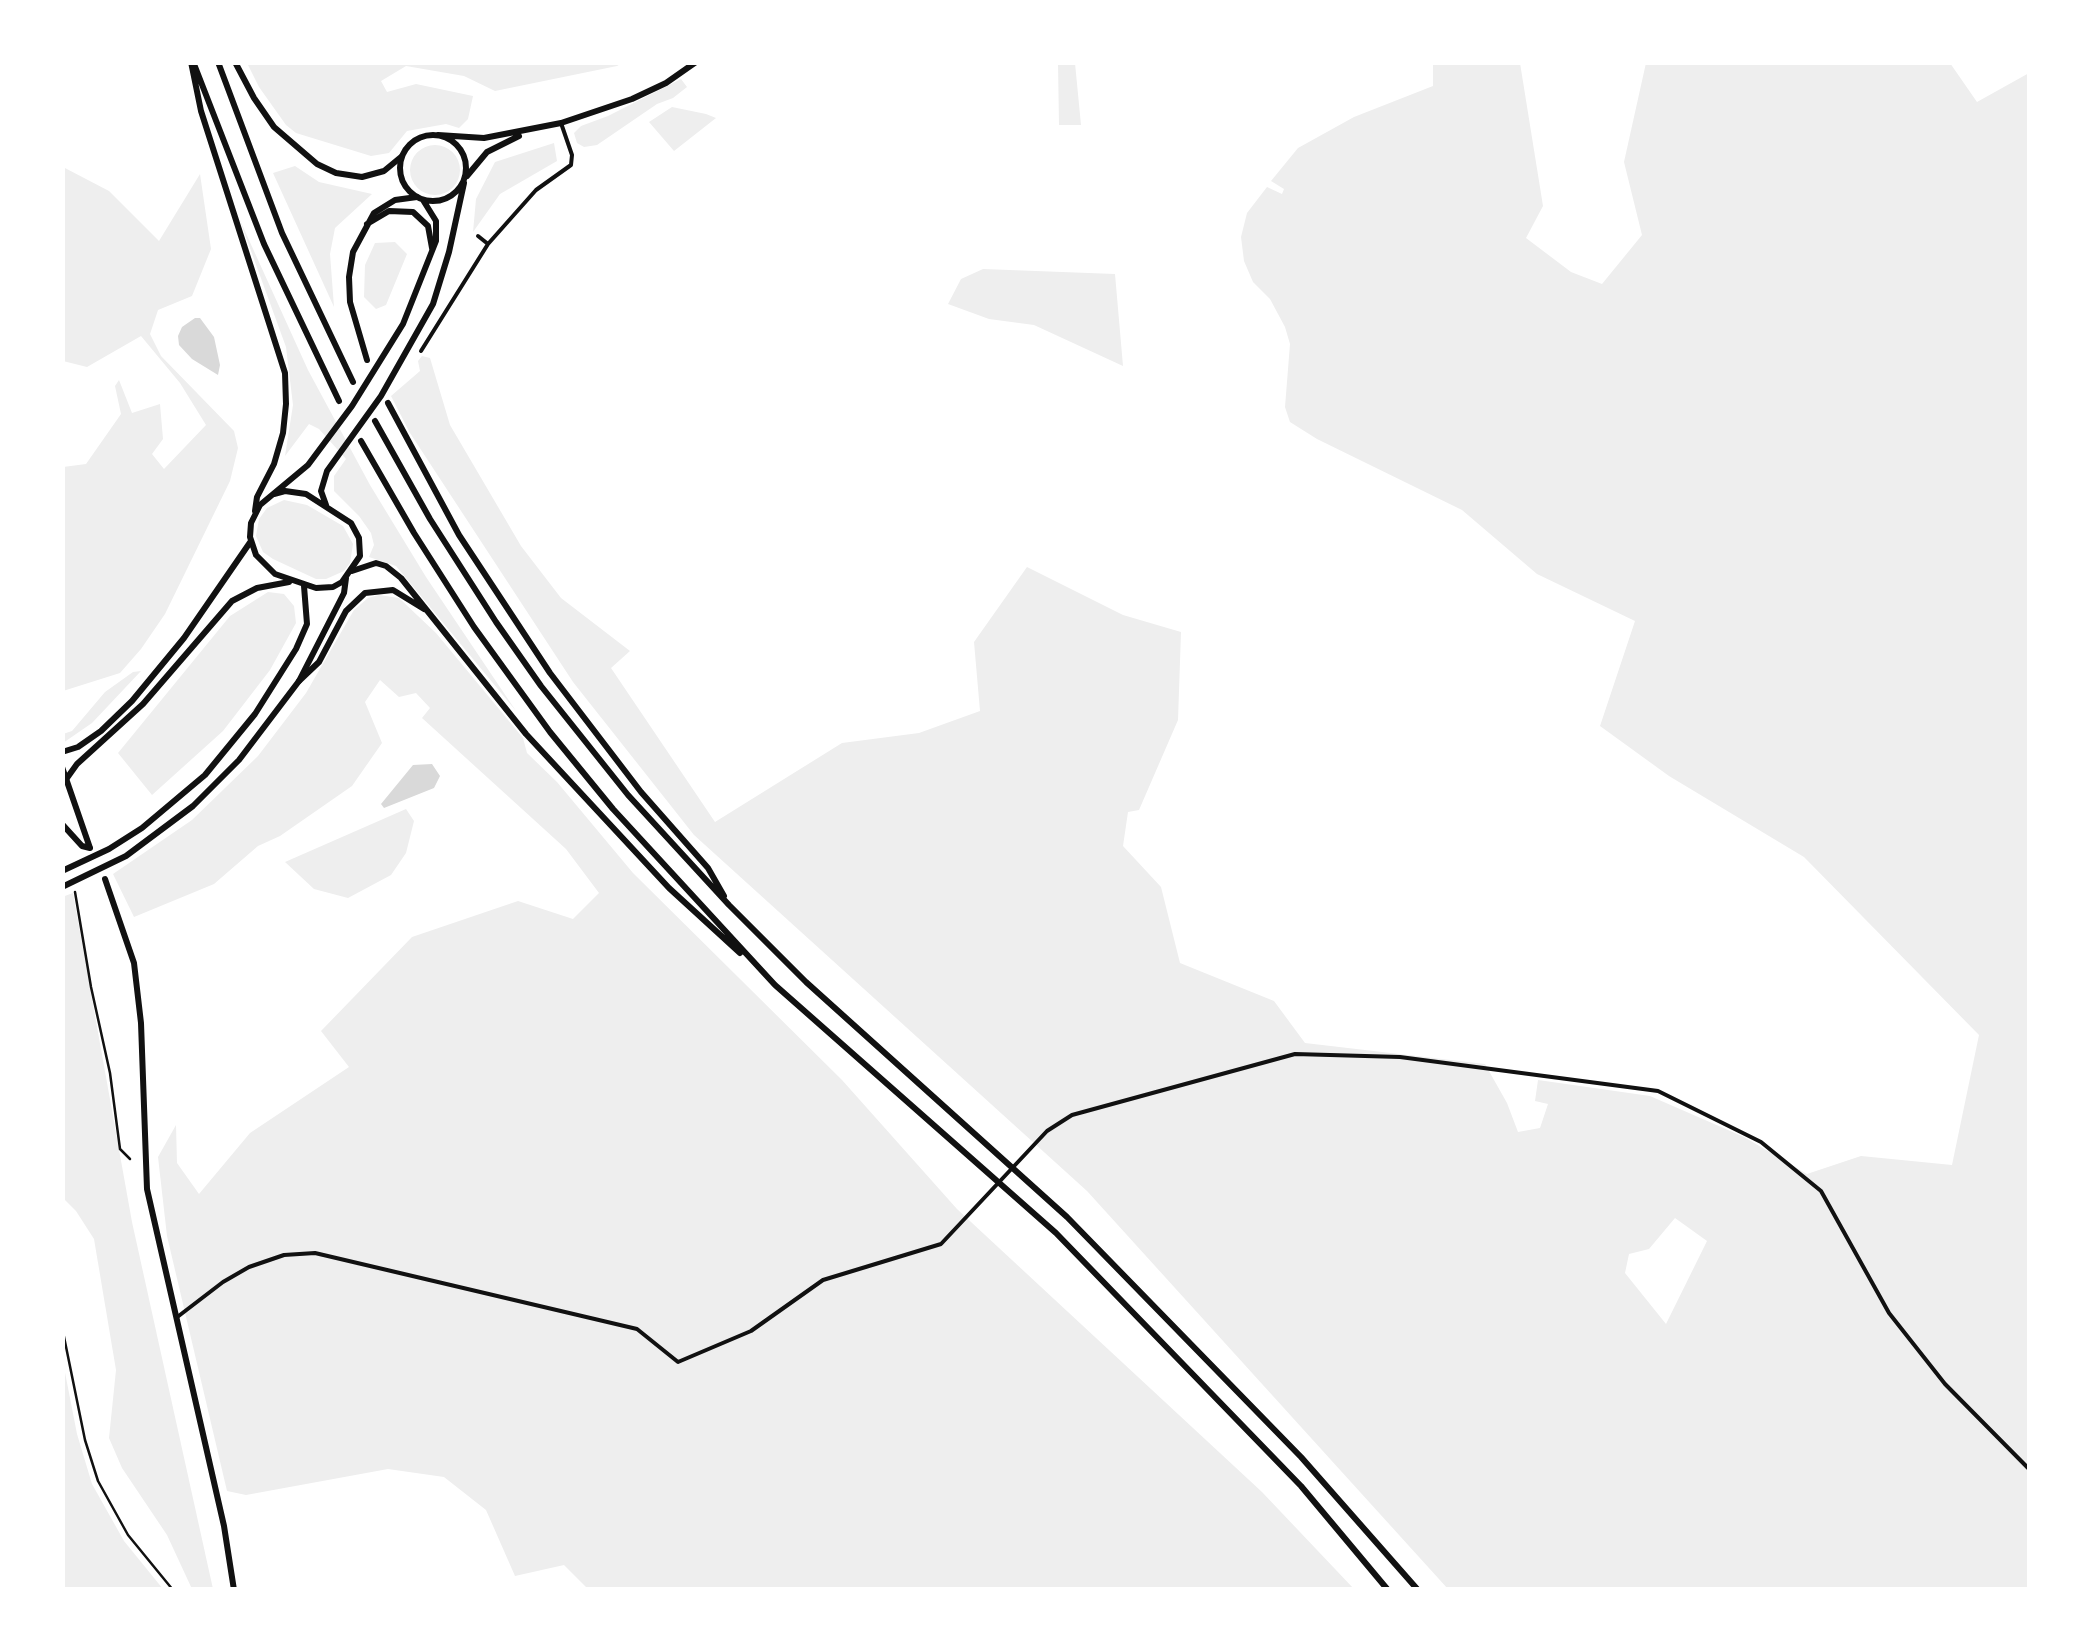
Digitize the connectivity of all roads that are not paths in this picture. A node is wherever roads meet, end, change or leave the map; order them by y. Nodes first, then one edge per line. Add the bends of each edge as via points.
1 (192, 62) edge
2 (218, 62) edge
3 (235, 62) edge
4 (696, 62) edge
5 (560, 123) junction
6 (524, 132) junction
7 (438, 135) junction
8 (401, 157) junction
9 (465, 180) junction
10 (420, 199) junction
11 (367, 224) junction
12 (478, 236) dead end
13 (488, 244) junction
14 (432, 248) junction
15 (424, 350) dead end
16 (367, 360) dead end
17 (353, 382) dead end
18 (340, 401) dead end
19 (388, 403) dead end
20 (375, 421) dead end
21 (360, 441) dead end
22 (274, 494) junction
23 (326, 507) junction
24 (255, 511) junction
25 (251, 541) junction
26 (349, 574) junction
27 (304, 586) junction
28 (425, 610) junction
29 (299, 682) junction
30 (62, 752) edge
31 (62, 766) edge
32 (67, 782) junction
33 (62, 799) edge
34 (62, 824) edge
35 (62, 871) edge
36 (105, 879) dead end
37 (62, 887) edge
38 (729, 906) junction
39 (775, 984) junction
40 (176, 1318) junction
41 (62, 1327) edge
42 (2030, 1470) edge
43 (173, 1590) edge
44 (234, 1590) edge
45 (1388, 1590) edge
46 (1418, 1590) edge

1 - 18 main road via 264,244
1 - 24 main road via 201,111 284,373 283,433
2 - 17 main road via 282,234
3 - 8 main road via 274,127 317,164 365,177
4 - 5 main road via 632,99
5 - 6 main road
5 - 13 street via 570,166 536,190
6 - 7 main road
6 - 9 main road via 485,153
7 - 8 main road via 417,139
7 - 9 main road via 461,149
8 - 10 main road via 404,183
9 - 10 main road via 449,198
9 - 23 main road via 440,283 404,358 323,480
10 - 11 main road via 406,196 386,204
10 - 14 main road via 436,223
11 - 14 main road via 391,210 413,212 428,226
11 - 16 main road via 348,286
12 - 13 street
13 - 15 street
14 - 22 main road via 415,300 352,406 301,472
19 - 38 main road via 459,535 550,673 708,868
20 - 38 main road via 439,534 541,686
21 - 39 main road via 474,627 550,732
22 - 23 main road via 304,494
22 - 24 main road
23 - 26 main road via 357,534 360,556
24 - 25 main road
25 - 27 main road via 266,566
25 - 30 main road via 132,701 101,731
26 - 27 main road via 330,587
26 - 28 main road via 371,564 386,566
26 - 29 main road
27 - 32 main road via 280,582 234,599
27 - 35 main road via 307,624 284,670 205,775 142,828
28 - 29 main road via 390,589 362,594
28 - 39 main road via 638,856
29 - 37 main road via 239,760 193,806 115,863
31 - 32 main road
32 - 33 main road
32 - 34 main road via 90,848
36 - 40 main road via 134,963 145,1174
38 - 46 main road via 1067,1217 1302,1458
39 - 45 main road via 1056,1233 1301,1486
40 - 42 street via 250,1267 315,1253 637,1328 678,1362 751,1331 824,1280 938,1246 1052,1126 1084,1110 1295,1054 1400,1057 1658,1091 1762,1142 1821,1190 1889,1313 1945,1384
40 - 44 main road
41 - 43 lane via 84,1440 102,1490

